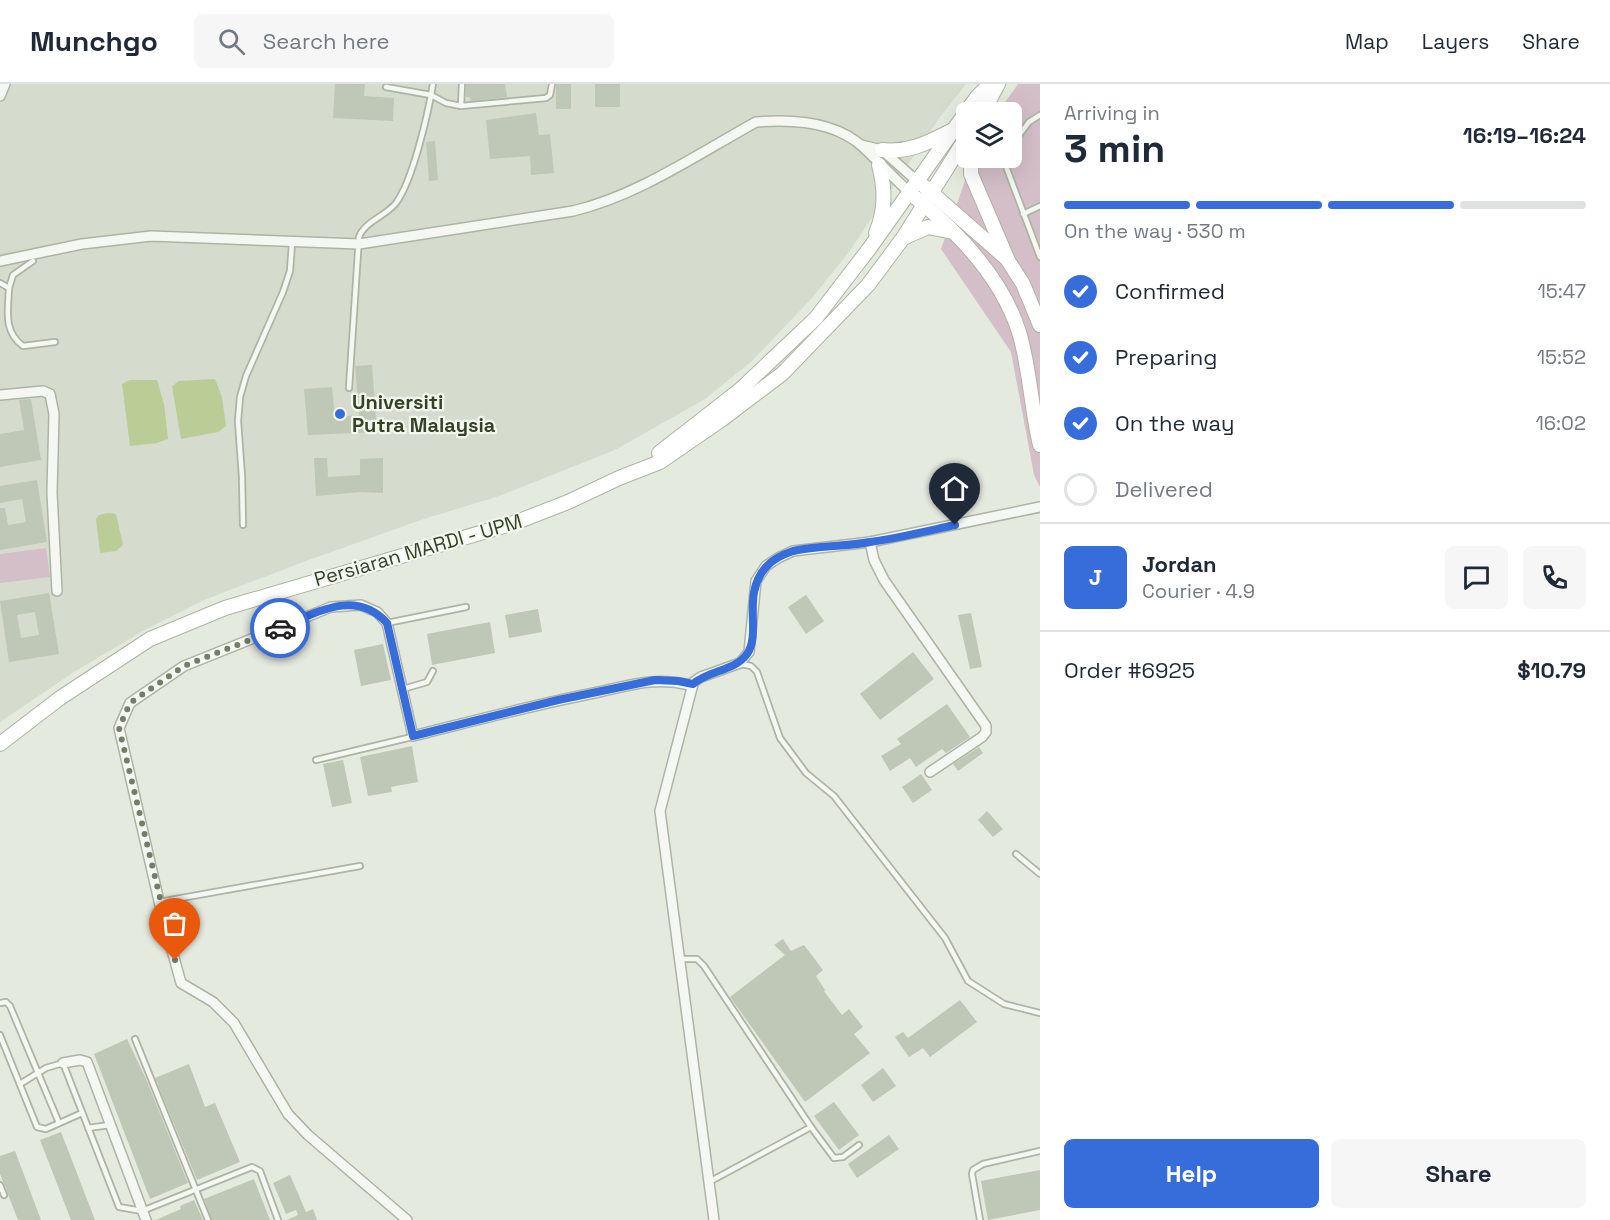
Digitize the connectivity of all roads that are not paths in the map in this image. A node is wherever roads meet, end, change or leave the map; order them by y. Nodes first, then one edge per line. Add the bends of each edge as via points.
1 (5, 84) edge
2 (433, 84) edge
3 (462, 84) edge
4 (552, 84) edge
5 (990, 84) edge
6 (998, 84) edge
7 (386, 87) dead end
8 (431, 95) junction
9 (0, 96) edge
10 (988, 102) edge
11 (461, 106) junction
12 (1040, 115) edge
13 (954, 130) junction
14 (1022, 131) edge
15 (861, 145) junction
16 (882, 150) junction
17 (956, 154) edge
18 (879, 165) junction
19 (971, 168) edge
20 (1007, 168) edge
21 (918, 182) junction
22 (932, 192) junction
23 (910, 194) junction
24 (923, 204) junction
25 (1040, 206) edge
26 (1023, 214) junction
27 (953, 232) junction
28 (903, 238) junction
29 (292, 243) junction
30 (358, 244) junction
31 (869, 249) junction
32 (1040, 257) edge
33 (1007, 259) junction
34 (0, 261) edge
35 (33, 261) dead end
36 (0, 283) edge
37 (9, 288) junction
38 (1040, 324) edge
39 (55, 342) dead end
40 (349, 388) dead end
41 (0, 395) edge
42 (1040, 445) edge
43 (619, 478) junction
44 (1040, 507) edge
45 (243, 525) dead end
46 (870, 542) junction
47 (57, 591) dead end
48 (466, 607) dead end
49 (387, 623) junction
50 (740, 663) junction
51 (433, 671) dead end
52 (685, 683) junction
53 (403, 689) junction
54 (413, 736) junction
55 (0, 744) edge
56 (316, 760) dead end
57 (930, 772) dead end
58 (1016, 854) dead end
59 (360, 866) dead end
60 (1040, 873) edge
61 (159, 902) junction
62 (678, 959) junction
63 (0, 1004) edge
64 (1040, 1013) edge
65 (0, 1035) edge
66 (135, 1039) dead end
67 (63, 1063) junction
68 (39, 1072) junction
69 (20, 1084) junction
70 (82, 1113) junction
71 (59, 1123) junction
72 (110, 1125) junction
73 (811, 1127) junction
74 (88, 1128) junction
75 (859, 1145) dead end
76 (1040, 1151) edge
77 (709, 1182) junction
78 (0, 1185) edge
79 (196, 1190) junction
80 (4, 1195) dead end
81 (144, 1215) edge
82 (208, 1220) edge
83 (278, 1220) edge
84 (407, 1220) edge
85 (714, 1220) edge
86 (980, 1220) edge

1 - 9 street
2 - 8 lane
3 - 11 lane
4 - 11 lane via 546,98
5 - 13 street, Persiaran MARDI - UPM
6 - 10 street
7 - 8 lane
8 - 11 lane
8 - 30 lane via 408,183 395,204 360,233
12 - 14 lane
13 - 16 street via 916,148
13 - 21 street, Persiaran MARDI - UPM
15 - 16 street
15 - 18 street
15 - 30 street via 835,130 811,123 756,122 597,206
16 - 21 street
17 - 22 street, Persiaran MARDI - UPM
18 - 23 street
18 - 31 street via 884,187 883,210
19 - 33 street
20 - 26 lane
21 - 22 street
21 - 23 street, Persiaran MARDI - UPM
22 - 24 street, Persiaran MARDI - UPM
22 - 33 street
23 - 24 street
23 - 31 street, Persiaran MARDI - UPM
24 - 27 street
24 - 28 street, Persiaran MARDI - UPM
25 - 26 lane
26 - 32 lane
27 - 28 street via 928,227
27 - 42 street via 974,252 1019,331
28 - 43 street, Persiaran MARDI - UPM via 868,285 782,374 660,462
29 - 30 street
29 - 34 street via 151,236 81,244
29 - 45 lane via 290,271 283,292 240,397
30 - 40 lane
31 - 43 street, Persiaran MARDI - UPM via 816,318 741,389 655,456
33 - 38 street
35 - 37 lane via 13,275
36 - 37 lane
37 - 39 lane via 7,315 12,338 23,346
41 - 47 street via 43,391 50,394 54,414 52,493
43 - 55 street, Persiaran MARDI - UPM via 514,523 225,608 150,639 60,698
44 - 46 street
46 - 50 street via 793,551 766,566 756,581 753,596 751,646
46 - 57 street via 884,580 986,726 982,737
48 - 49 lane
49 - 53 street
49 - 61 street via 377,612 361,605 331,608 184,666 130,703 119,728
50 - 52 street
50 - 64 lane via 757,672 780,738 806,773 834,796 945,938 968,981 1004,1004
51 - 53 lane via 427,682
52 - 54 street via 655,680
52 - 62 street via 660,811
53 - 54 street
54 - 56 lane
58 - 60 lane
59 - 61 lane
61 - 84 street via 181,983 213,1002 234,1023 288,1114 308,1136
62 - 73 lane via 697,959 704,966
62 - 77 street
63 - 68 lane via 6,1002 10,1006
65 - 69 lane
66 - 79 lane
67 - 68 lane
67 - 70 lane
67 - 72 street via 87,1062
68 - 69 lane
68 - 71 lane
69 - 71 lane via 37,1127 43,1130
70 - 71 lane
70 - 74 lane
72 - 74 lane
72 - 81 street
73 - 75 lane via 834,1158 843,1157
73 - 77 lane
74 - 81 lane via 119,1207
76 - 86 lane via 983,1164 973,1170
77 - 85 street
78 - 80 lane
79 - 81 lane
79 - 82 lane
79 - 83 lane via 246,1168 257,1168

